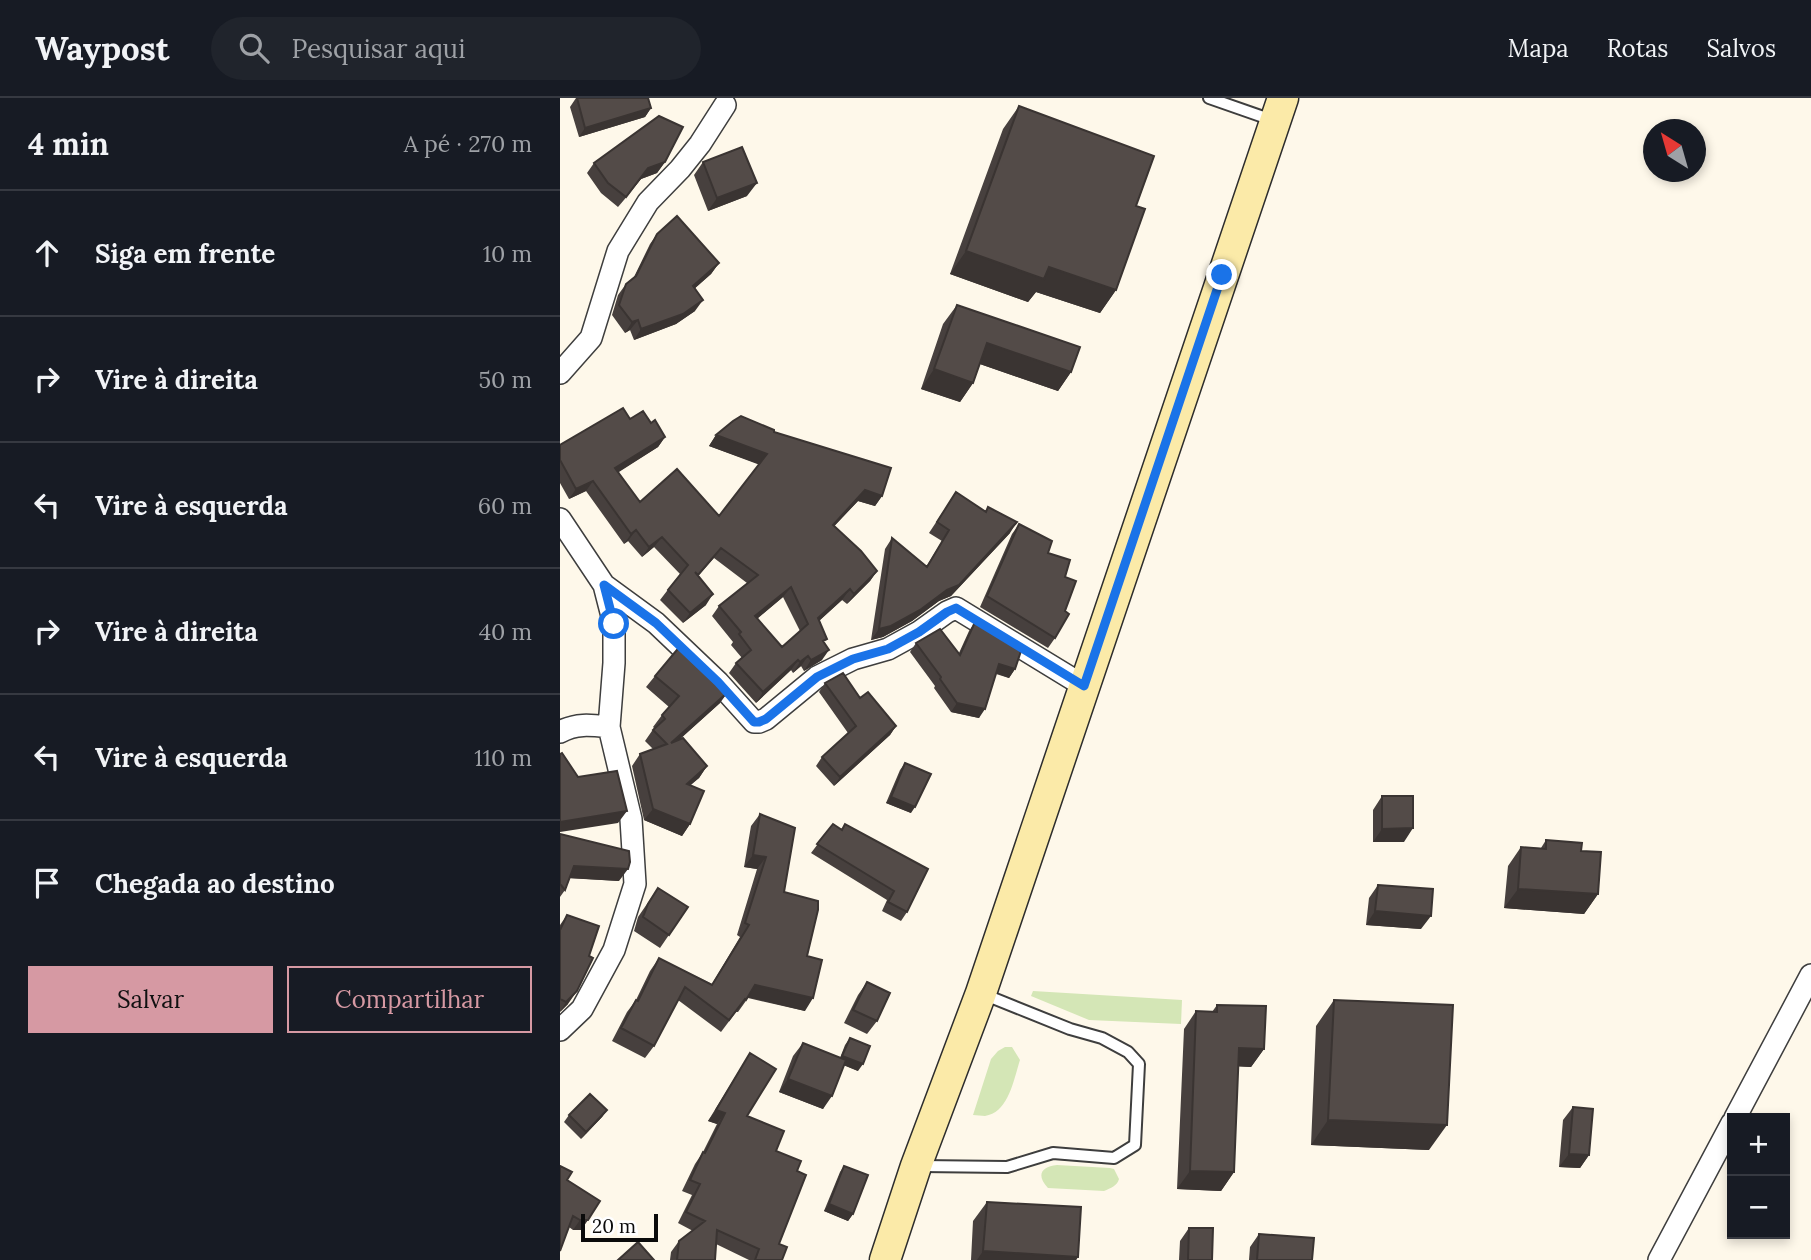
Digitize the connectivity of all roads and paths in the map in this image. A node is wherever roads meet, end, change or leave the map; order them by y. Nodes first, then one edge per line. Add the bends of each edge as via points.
1 (1209, 98) edge
2 (725, 105) dead end
3 (1279, 109) edge
4 (560, 373) edge
5 (560, 519) edge
6 (604, 585) junction
7 (1084, 686) junction
8 (609, 727) junction
9 (560, 732) edge
10 (1811, 975) edge
11 (981, 993) junction
12 (560, 1030) edge
13 (1737, 1113) edge
14 (1727, 1131) edge
15 (916, 1166) junction
16 (885, 1260) edge
17 (1659, 1260) edge

1 - 3 lane
2 - 4 street via 700,144 648,202 618,251 591,338
3 - 7 main road
5 - 6 street
6 - 7 street via 656,623 754,722 766,719 817,677 853,659 888,649 956,608
6 - 8 street via 614,624
7 - 11 main road
8 - 9 street via 584,724
8 - 12 street via 631,819 635,884 614,950 582,1009
10 - 13 street
11 - 15 main road
11 - 15 lane via 1128,1052 1139,1064 1135,1144 1114,1158 1053,1153 1007,1167
14 - 17 street
15 - 16 main road

